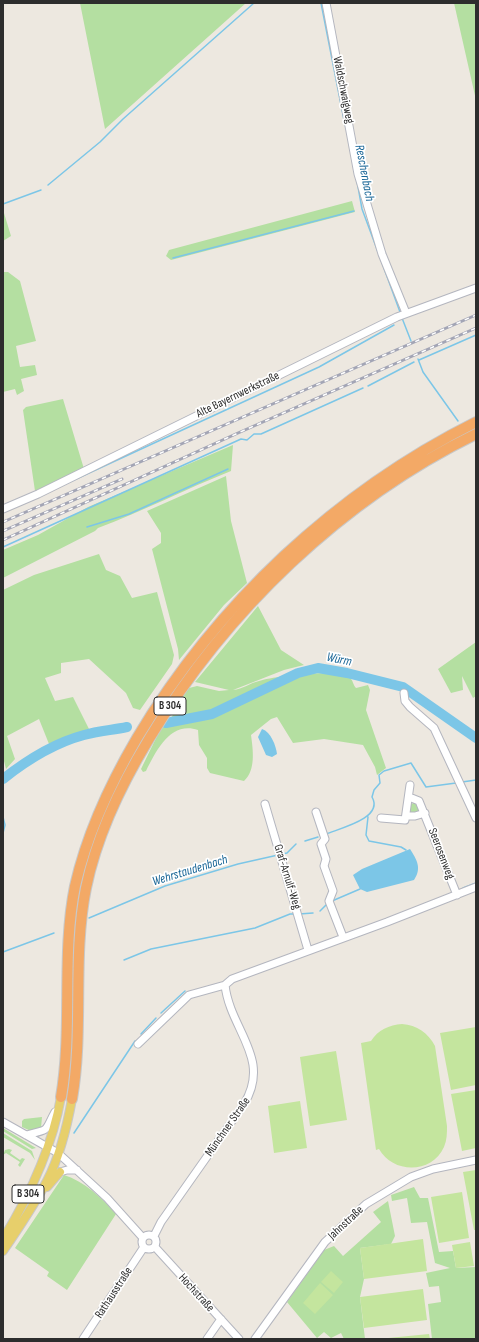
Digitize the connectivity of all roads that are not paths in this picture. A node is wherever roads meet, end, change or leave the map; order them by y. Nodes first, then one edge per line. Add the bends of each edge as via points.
1 (326, 3) edge
2 (476, 288) edge
3 (402, 315) junction
4 (476, 422) edge
5 (476, 434) edge
6 (3, 509) edge
7 (404, 693) dead end
8 (410, 785) dead end
9 (409, 797) junction
10 (265, 804) dead end
11 (316, 812) dead end
12 (425, 813) junction
13 (406, 816) junction
14 (381, 818) dead end
15 (476, 818) edge
16 (476, 887) edge
17 (457, 895) junction
18 (343, 937) junction
19 (308, 950) junction
20 (225, 985) junction
21 (138, 1044) dead end
22 (72, 1099) joint
23 (60, 1102) junction
24 (3, 1122) edge
25 (26, 1135) junction
26 (48, 1147) junction
27 (58, 1153) junction
28 (476, 1160) edge
29 (77, 1170) junction
30 (60, 1172) joint
31 (38, 1196) junction
32 (154, 1236) junction
33 (143, 1238) junction
34 (3, 1239) edge
35 (144, 1247) junction
36 (155, 1247) junction
37 (4, 1249) edge
38 (221, 1319) junction
39 (84, 1339) edge
40 (207, 1339) edge
41 (240, 1339) edge
42 (255, 1339) edge

1 - 3 street, Waldschwaigweg via 358,174
2 - 3 street, Alte Bayernwerkstraße
3 - 6 street, Alte Bayernwerkstraße
4 - 23 highway, B 304 via 398,466 305,537 236,604 160,699 106,795 89,836 79,870 69,934 66,1063
5 - 22 highway, B 304 via 403,475 345,518 291,563 216,644 149,739 129,773 107,820 86,888 80,935 78,1045
7 - 15 street via 405,701 410,707 434,728
8 - 9 street
9 - 12 street, Seerosenweg via 419,801
9 - 13 street
10 - 19 street, Graf-Arnulf-Weg
11 - 18 street via 325,839 321,844 326,859 324,866 332,891 330,903
12 - 13 street, Seerosenweg
12 - 17 street, Seerosenweg
13 - 14 street, Seerosenweg via 405,820
16 - 17 street
17 - 18 street
18 - 19 street
19 - 20 street via 232,979
20 - 21 street via 189,995
20 - 32 street, Münchner Straße via 229,1003 252,1057 254,1083 244,1104 161,1222
22 - 27 main road, B 304
23 - 25 street via 46,1129
23 - 26 main road, B 304
24 - 25 street
25 - 26 street
26 - 27 street
26 - 34 main road, B 304 via 32,1187
27 - 29 street
27 - 31 main road, B 304
28 - 42 street, Jahnstraße via 411,1177 366,1204 325,1242
29 - 30 street
29 - 33 street via 107,1198
30 - 31 main road
31 - 37 main road, B 304
32 - 33 street via 149,1234
32 - 36 street via 157,1242
33 - 35 street
35 - 36 street
35 - 39 street, Rathausstraße
36 - 38 street, Hochstraße
38 - 40 street
38 - 41 street, Hochstraße

